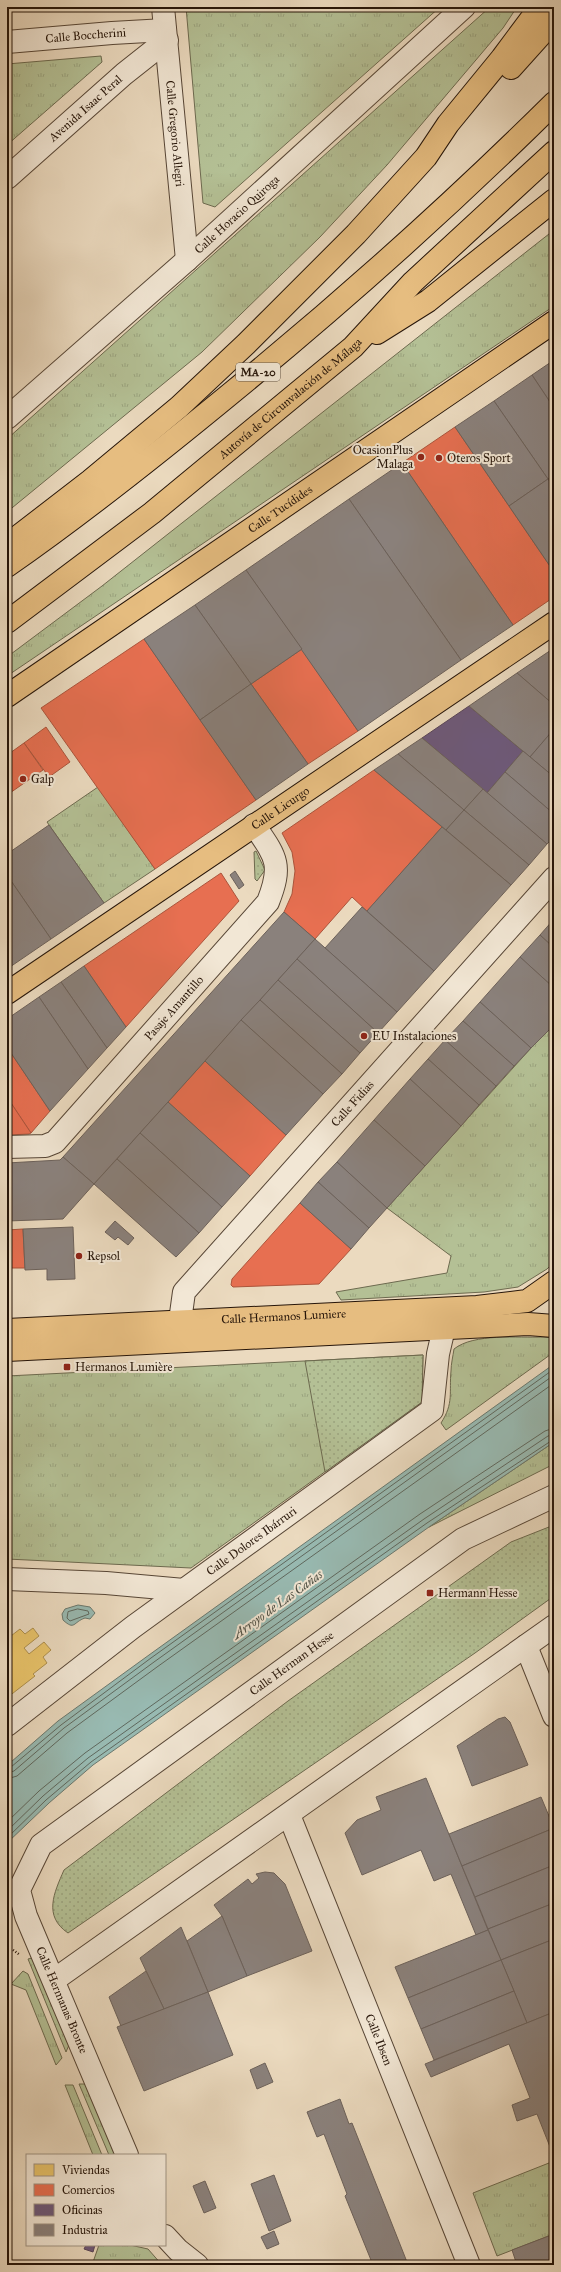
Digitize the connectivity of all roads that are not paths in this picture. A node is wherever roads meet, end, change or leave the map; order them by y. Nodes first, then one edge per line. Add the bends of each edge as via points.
1 (163, 7) edge
2 (464, 7) edge
3 (540, 7) edge
4 (554, 20) edge
5 (166, 35) junction
6 (7, 42) edge
7 (554, 103) edge
8 (554, 152) edge
9 (426, 157) junction
10 (7, 178) edge
11 (554, 200) edge
12 (187, 260) junction
13 (554, 322) edge
14 (353, 347) junction
15 (8, 414) edge
16 (7, 545) edge
17 (7, 566) edge
18 (7, 622) edge
19 (554, 622) edge
20 (7, 696) edge
21 (254, 825) junction
22 (554, 878) edge
23 (7, 993) edge
24 (7, 1147) edge
25 (554, 1282) edge
26 (554, 1326) edge
27 (444, 1328) junction
28 (7, 1330) edge
29 (181, 1331) junction
30 (7, 1350) edge
31 (553, 1495) edge
32 (7, 1579) edge
33 (184, 1590) junction
34 (554, 1626) edge
35 (526, 1646) junction
36 (554, 1716) edge
37 (7, 1725) edge
38 (289, 1815) junction
39 (41, 1845) joint
40 (54, 1980) junction
41 (127, 2154) edge
42 (166, 2237) edge
43 (197, 2265) edge
44 (469, 2265) edge

1 - 5 street, Calle Gregorio Allegri
2 - 12 street, Calle Horacio Quiroga
3 - 9 main road via 448,124
4 - 9 main road via 455,132
5 - 6 street, Calle Boccherini via 112,32
5 - 10 street, Avenida Isaac Peral
5 - 12 street, Calle Gregorio Allegri
7 - 17 main road, MA-20 via 415,236 309,330 165,448
8 - 14 main road, Autovía de Circunvalación de Málaga via 413,282
9 - 16 main road via 356,234 179,407 90,481
11 - 14 main road via 428,301
12 - 15 street, Calle Horacio Quiroga
13 - 20 main road, Calle Tucídides
14 - 18 main road, Autovía de Circunvalación de Málaga via 152,513
19 - 21 main road, Calle Licurgo
21 - 23 main road, Calle Licurgo
21 - 24 street, Pasaje Amantillo via 276,862 277,881 268,902 55,1142 45,1146
22 - 29 street, Calle Fidias via 184,1292
25 - 29 main road, Calle Hermanos Lumiere via 527,1301
26 - 27 main road, Calle Hermanos Lumiere via 528,1324
27 - 29 main road, Calle Hermanos Lumiere
27 - 33 street, Calle Dolores Ibárruri via 438,1354 432,1410
28 - 29 main road, Calle Hermanos Lumiere
29 - 30 main road, Calle Hermanos Lumiere
31 - 39 street, Calle Herman Hesse via 463,1539
32 - 33 street via 106,1583
33 - 37 street, Calle Dolores Ibárruri
34 - 35 street
35 - 36 street
35 - 38 street
38 - 40 street
38 - 44 street, Calle Ibsen
39 - 40 street, Calle Hermanas Bronte via 19,1890 26,1916
40 - 41 street, Calle Hermanas Bronte
42 - 43 street

